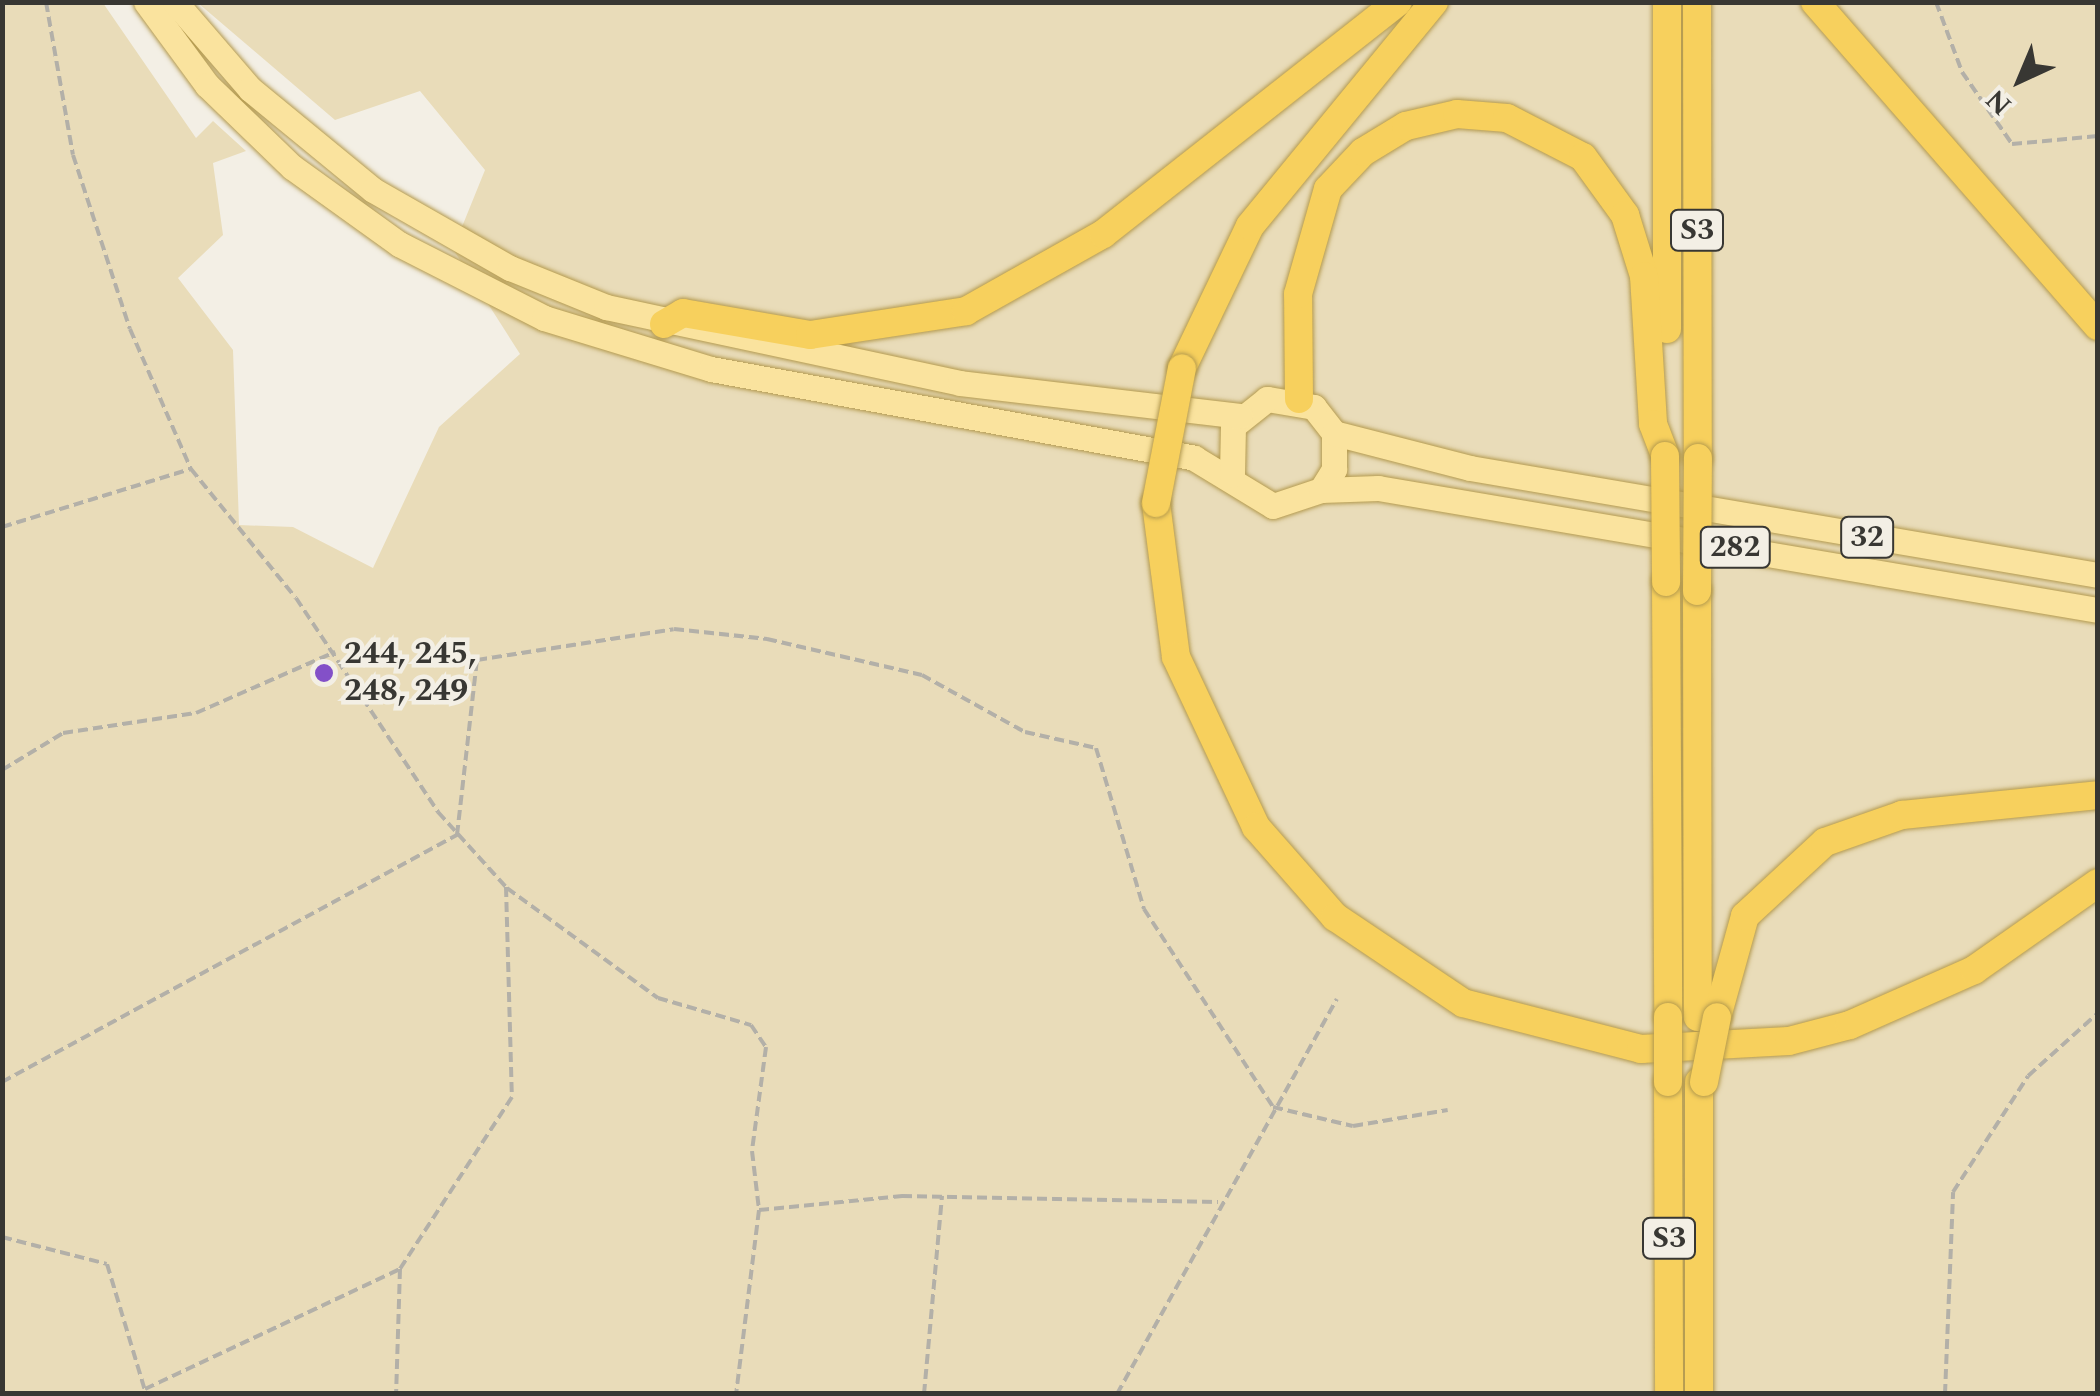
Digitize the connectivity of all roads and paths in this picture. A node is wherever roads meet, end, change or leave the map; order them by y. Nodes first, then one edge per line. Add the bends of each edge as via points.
1 (46, 2) edge
2 (146, 2) edge
3 (175, 2) edge
4 (1398, 2) edge
5 (1434, 2) edge
6 (1667, 2) edge
7 (1696, 2) edge
8 (1815, 2) edge
9 (1936, 2) edge
10 (2098, 136) edge
11 (664, 324) junction
12 (2098, 326) edge
13 (1299, 399) junction
14 (1240, 416) junction
15 (1334, 434) junction
16 (1665, 456) junction
17 (191, 469) junction
18 (1232, 474) junction
19 (1321, 490) junction
20 (2, 527) edge
21 (2098, 575) edge
22 (2098, 610) edge
23 (334, 652) junction
24 (2, 770) edge
25 (2098, 795) edge
26 (456, 835) junction
27 (2098, 883) edge
28 (506, 887) junction
29 (1338, 1000) dead end
30 (2098, 1013) edge
31 (1707, 1017) junction
32 (2, 1082) edge
33 (1273, 1107) junction
34 (1448, 1110) dead end
35 (942, 1196) junction
36 (1218, 1202) junction
37 (759, 1210) junction
38 (2, 1236) edge
39 (400, 1269) junction
40 (146, 1391) edge
41 (396, 1394) edge
42 (736, 1394) edge
43 (924, 1394) edge
44 (1117, 1394) edge
45 (1668, 1394) edge
46 (1699, 1394) edge
47 (1945, 1394) edge

1 - 17 path via 72,155 130,328
2 - 18 main road via 207,85 292,167 399,244 526,310 711,369 1152,448
3 - 11 main road via 250,89 414,217 556,288
4 - 11 highway via 1103,234 966,311 810,335 683,313
5 - 27 highway, bridge via 1258,214 1182,368 1156,503 1176,658 1256,827 1335,917 1463,1003 1641,1049 1789,1041 1850,1025 1974,970
6 - 16 highway, S3
7 - 31 highway, S3, bridge via 1697,591
8 - 12 highway
9 - 10 path via 1962,72 2012,144
11 - 14 main road via 960,382
13 - 14 main road via 1266,398
13 - 15 main road
13 - 16 highway via 1298,294 1328,190 1363,152 1406,126 1456,114 1507,118 1583,158 1625,214 1644,276 1653,424
14 - 18 main road via 1228,438
15 - 19 main road via 1334,469
15 - 21 main road, 32 via 1470,468
16 - 45 highway, S3, bridge
17 - 20 path
17 - 23 path
18 - 19 main road via 1273,506
19 - 22 main road, 282 via 1398,491
23 - 24 path via 196,713 62,733
23 - 26 path
25 - 31 highway via 1902,815 1825,842 1745,916
26 - 28 path
26 - 32 path
26 - 33 path via 477,660 674,629 768,639 922,675 1025,732 1096,748 1144,909
28 - 37 path via 658,998 751,1025 766,1047 752,1151
28 - 39 path via 512,1097
29 - 33 path
30 - 47 path via 2028,1076 1953,1192
31 - 46 highway, S3
33 - 34 path via 1352,1126
33 - 36 path
35 - 36 path
35 - 37 path
35 - 43 path
36 - 44 path via 1184,1284
37 - 42 path
38 - 40 path via 107,1264
39 - 40 path
39 - 41 path

